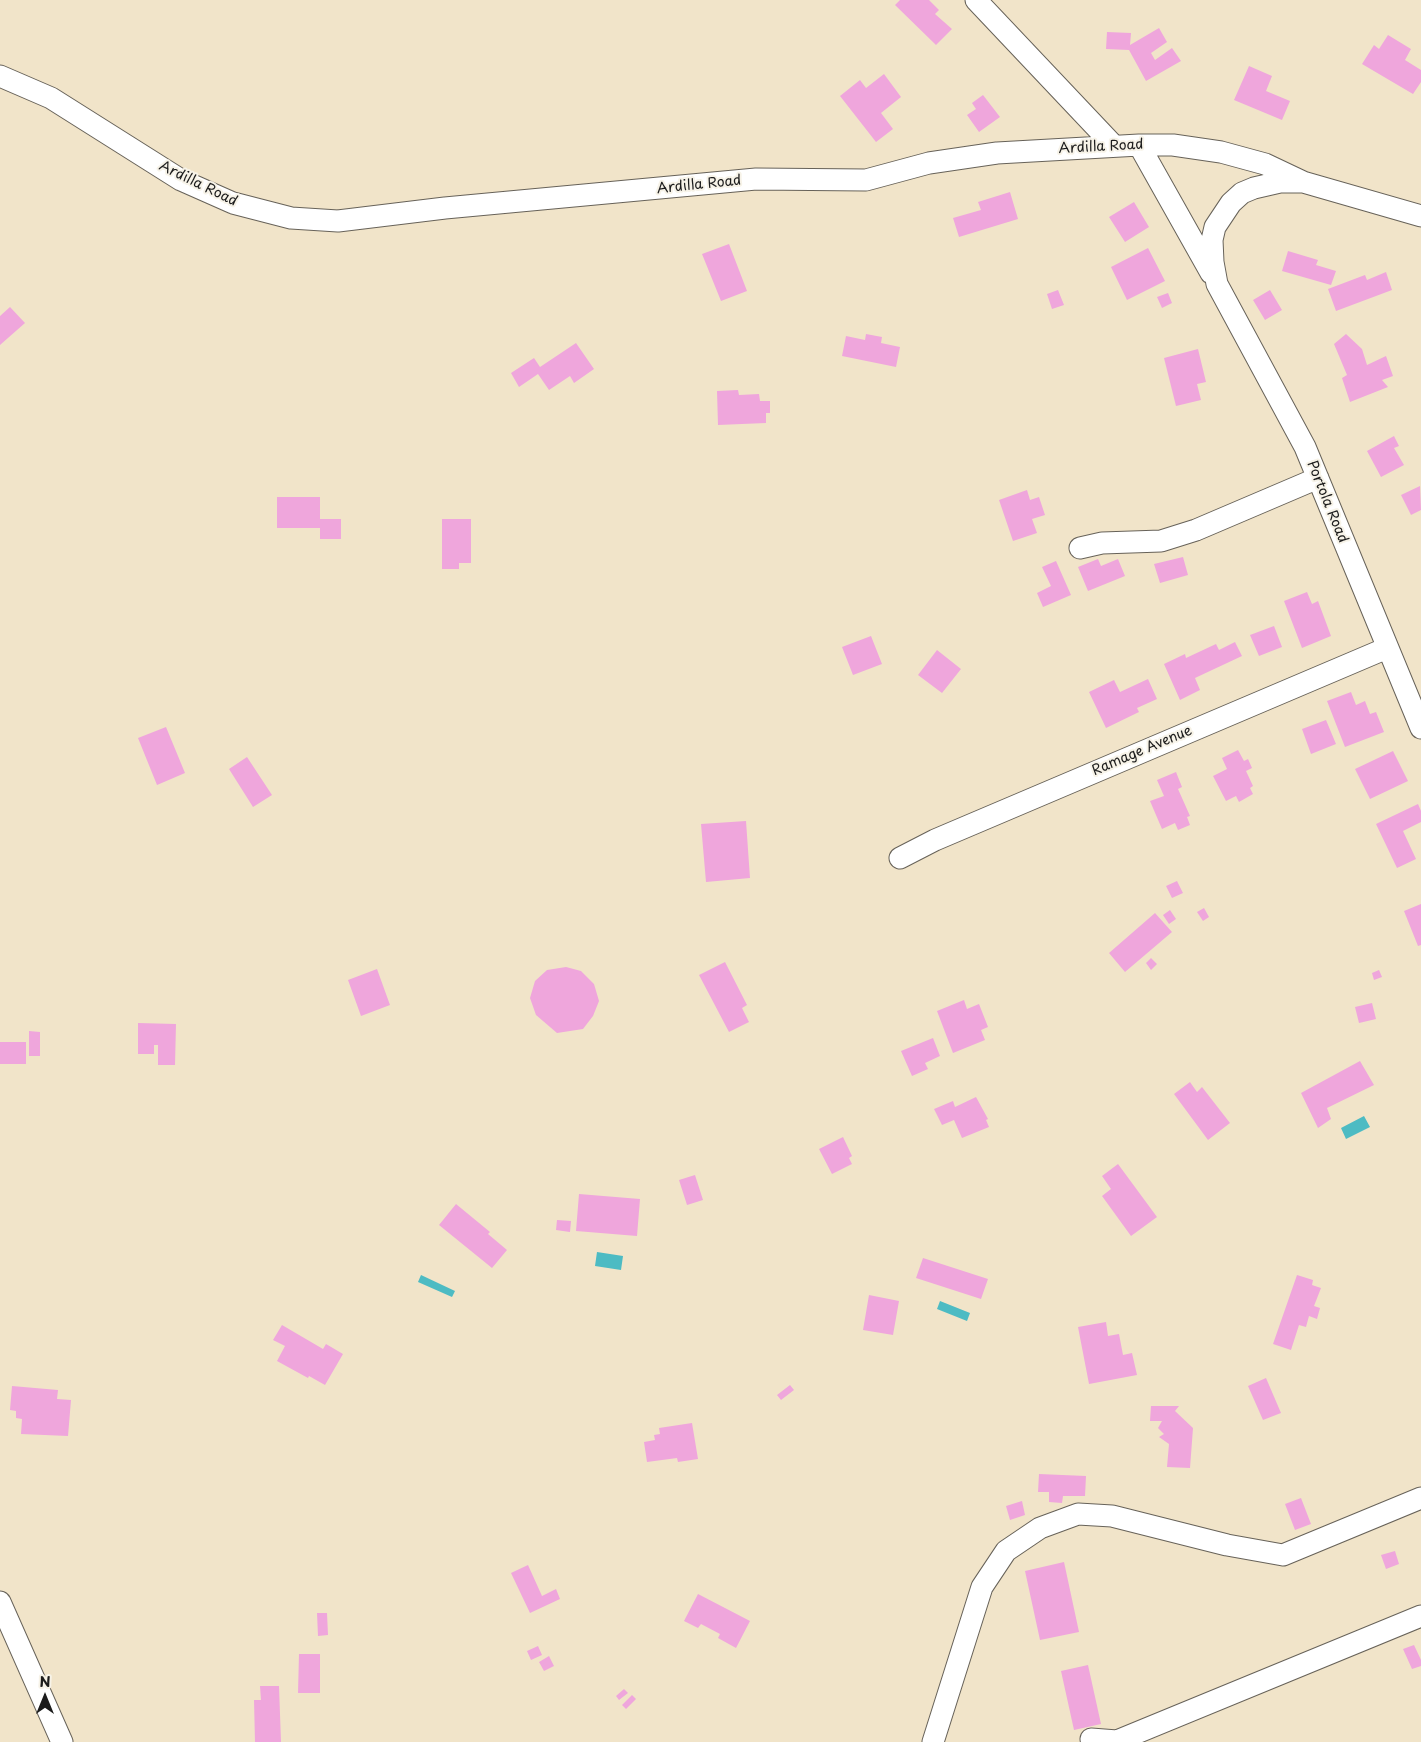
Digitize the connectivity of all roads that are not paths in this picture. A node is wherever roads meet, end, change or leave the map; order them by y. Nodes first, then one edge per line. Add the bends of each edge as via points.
1 (976, 0) edge
2 (0, 76) edge
3 (1139, 144) junction
4 (1114, 146) junction
5 (1303, 182) junction
6 (1421, 216) edge
7 (1217, 284) junction
8 (1318, 478) junction
9 (1080, 548) dead end
10 (1387, 648) junction
11 (1421, 728) edge
12 (900, 858) dead end
13 (1421, 1498) edge
14 (0, 1602) edge
15 (1421, 1616) edge
16 (1092, 1739) dead end
17 (62, 1742) edge
18 (933, 1742) edge

1 - 4 street
2 - 4 street, Ardilla Road via 51,98 181,180 233,203 291,218 338,221 756,180 866,180 929,163 997,153
3 - 4 street, Ardilla Road
3 - 5 street, Ardilla Road via 1221,152 1265,164
3 - 7 street, Portola Road
5 - 6 street, Ardilla Road
5 - 7 street, Portola Road via 1280,182 1254,188 1231,203 1215,227 1212,240
7 - 8 street, Portola Road via 1305,447
8 - 9 street via 1196,530 1161,540 1102,543
8 - 10 street, Portola Road
10 - 11 street, Portola Road
10 - 12 street, Ramage Avenue via 935,840
13 - 18 street via 1283,1555 1227,1545 1112,1516 1078,1514 1040,1528 1006,1550 982,1587
14 - 17 street
15 - 16 street via 1117,1741

